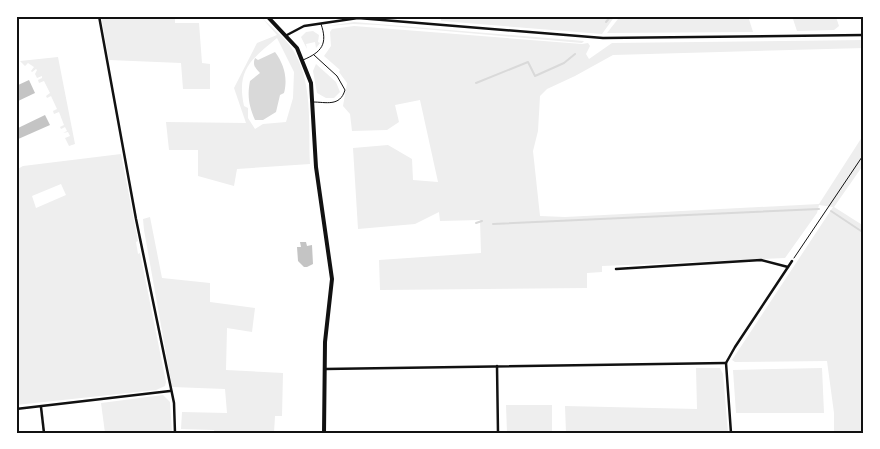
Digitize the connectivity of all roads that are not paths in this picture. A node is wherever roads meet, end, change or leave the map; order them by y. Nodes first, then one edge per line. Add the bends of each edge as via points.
1 (99, 16) edge
2 (267, 16) edge
3 (370, 18) edge
4 (321, 23) junction
5 (287, 35) junction
6 (864, 35) edge
7 (314, 55) junction
8 (303, 60) junction
9 (312, 102) junction
10 (792, 261) road end
11 (788, 267) junction
12 (616, 269) dead end
13 (726, 363) junction
14 (497, 366) junction
15 (325, 369) junction
16 (170, 391) junction
17 (42, 407) junction
18 (16, 410) edge
19 (44, 433) edge
20 (175, 433) edge
21 (324, 433) edge
22 (498, 433) edge
23 (731, 433) edge

1 - 16 street
2 - 5 street
3 - 4 street
3 - 6 street via 603,38
4 - 5 street via 298,28
4 - 7 lane via 324,46
5 - 8 street
7 - 8 lane
7 - 9 lane via 337,76 344,90 342,98 332,103
8 - 9 street via 310,77
9 - 15 street via 316,166 332,280
10 - 11 street
11 - 12 street via 760,260
11 - 13 street
13 - 14 street
13 - 23 street
14 - 15 street
14 - 22 street
15 - 21 street
16 - 17 street
16 - 20 street via 174,403
17 - 18 street
17 - 19 street

